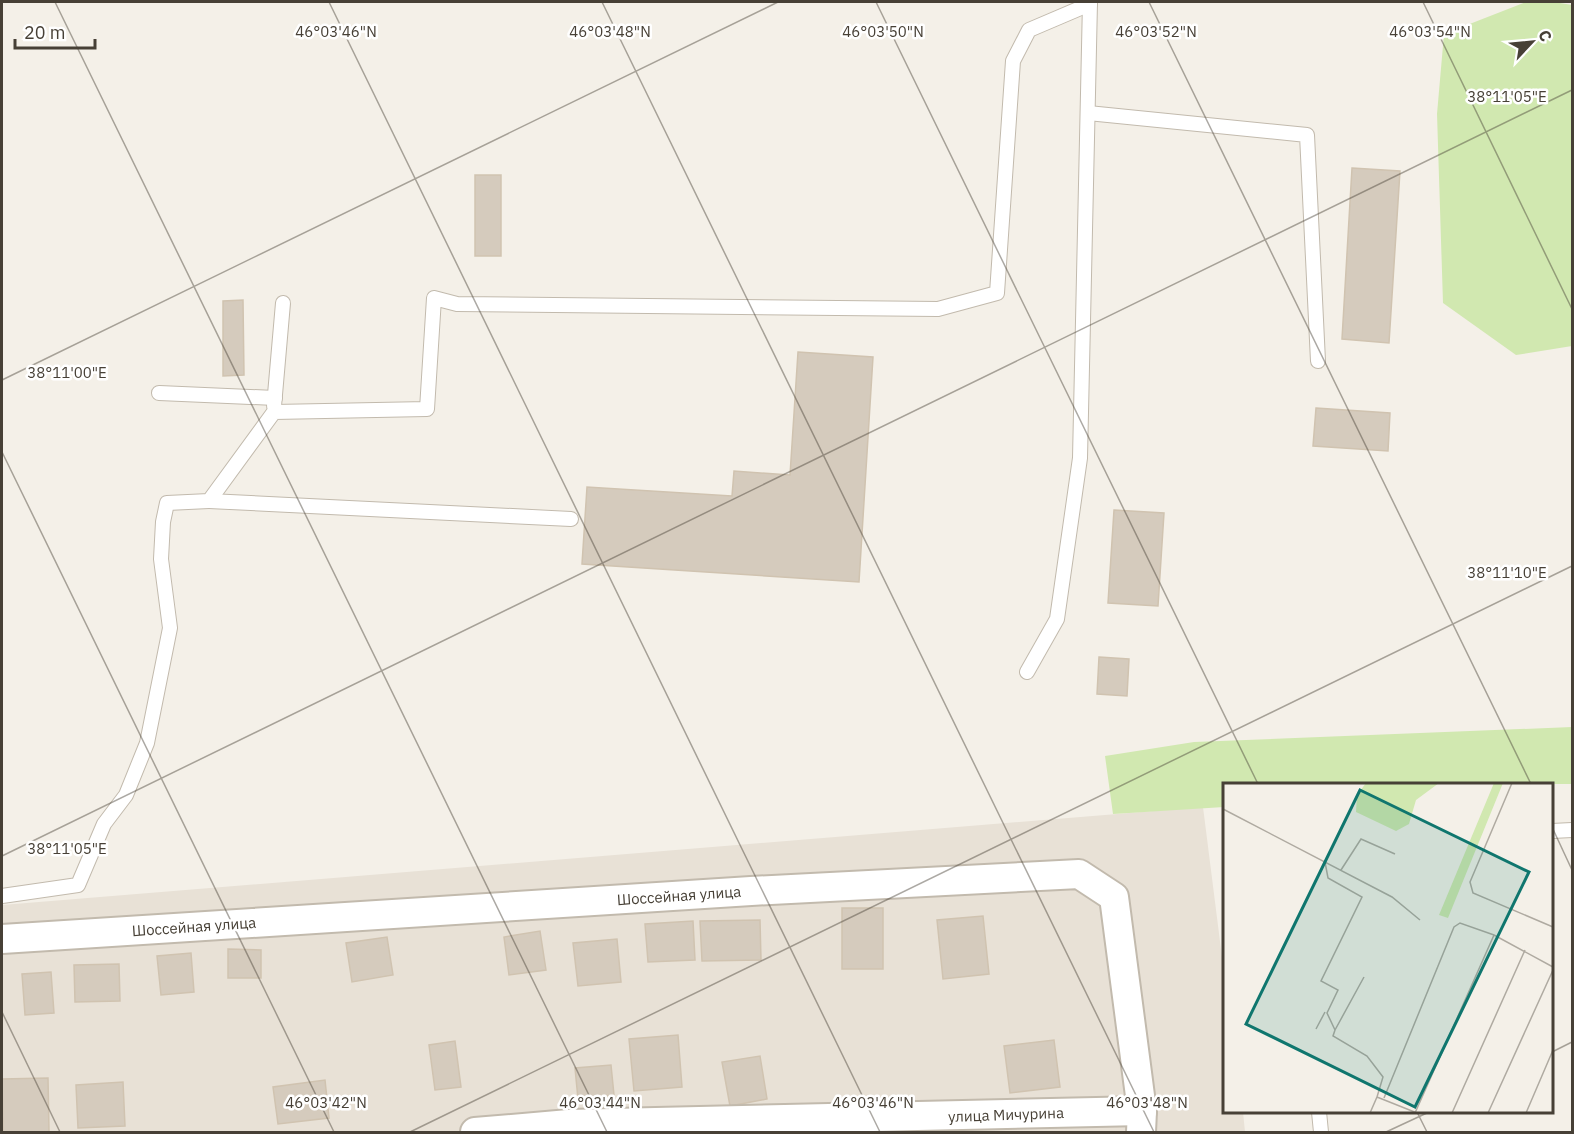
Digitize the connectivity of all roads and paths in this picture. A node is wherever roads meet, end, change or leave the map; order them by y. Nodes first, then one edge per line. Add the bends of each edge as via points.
1 (1090, 3) edge
2 (1088, 113) junction
3 (283, 303) dead end
4 (1318, 361) dead end
5 (159, 393) dead end
6 (275, 398) junction
7 (274, 412) junction
8 (209, 501) junction
9 (572, 519) dead end
10 (1027, 672) dead end
11 (1572, 830) edge
12 (1553, 831) edge
13 (2, 896) edge
14 (2, 939) edge
15 (1319, 1113) edge
16 (1142, 1122) edge
17 (475, 1132) edge
18 (1321, 1132) edge

1 - 2 lane
1 - 7 lane via 1029,30 1013,61 997,293 938,309 457,304 434,298 427,409
2 - 4 lane via 1307,135
2 - 10 lane via 1080,459 1057,619
3 - 6 lane
5 - 6 lane
6 - 7 lane
7 - 8 lane
8 - 9 lane
8 - 13 lane via 167,503 161,559 170,628 147,742 126,795 104,824 78,885
11 - 12 lane
14 - 16 street, Шоссейная улица via 1079,874 1114,897
15 - 18 lane
16 - 17 street, улица Мичурина via 569,1124

